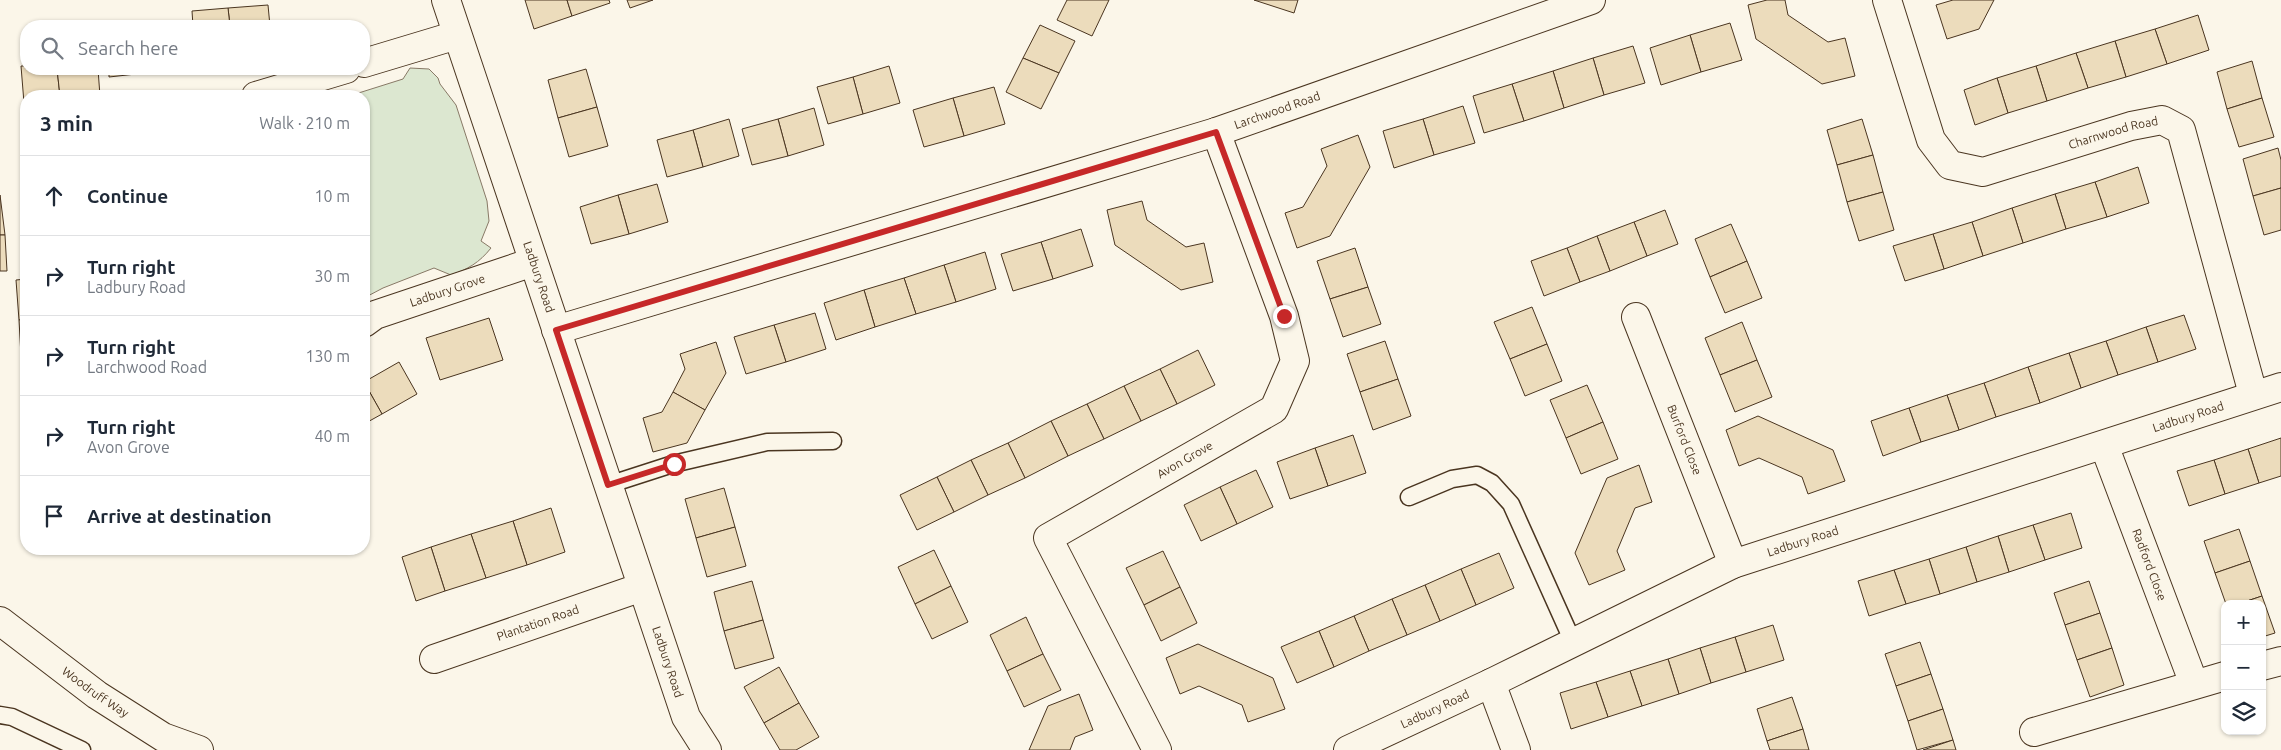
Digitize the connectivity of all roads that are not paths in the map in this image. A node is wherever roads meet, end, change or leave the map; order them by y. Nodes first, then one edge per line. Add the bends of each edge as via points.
1 (446, 0) edge
2 (1590, 0) edge
3 (1887, 0) edge
4 (457, 35) junction
5 (370, 61) edge
6 (326, 75) edge
7 (276, 90) edge
8 (1216, 132) junction
9 (533, 262) junction
10 (1636, 317) dead end
11 (370, 319) edge
12 (556, 330) junction
13 (2281, 386) edge
14 (2253, 394) junction
15 (833, 441) dead end
16 (2104, 445) junction
17 (608, 485) junction
18 (1409, 496) dead end
19 (1733, 564) junction
20 (642, 586) junction
21 (0, 621) edge
22 (1573, 642) junction
23 (434, 659) dead end
24 (2281, 661) edge
25 (2266, 665) edge
26 (2221, 677) edge
27 (1491, 683) junction
28 (2194, 684) junction
29 (0, 715) edge
30 (2034, 732) dead end
31 (82, 750) edge
32 (199, 750) edge
33 (707, 750) edge
34 (1156, 750) edge
35 (1348, 750) edge
36 (1516, 750) edge

1 - 4 street, Ladbury Road
2 - 8 street, Larchwood Road
3 - 14 street, Charnwood Road via 1931,140 1950,165 1983,172 2131,126 2162,120 2181,130
4 - 5 street
4 - 9 street, Ladbury Road
6 - 7 street
8 - 12 street, Larchwood Road
8 - 34 street, Avon Grove via 1284,316 1295,361 1274,409 1048,538
9 - 11 street, Ladbury Grove
9 - 12 street, Ladbury Road
10 - 19 street, Burford Close
12 - 17 street, Ladbury Road
13 - 14 street, Ladbury Road
14 - 16 street, Ladbury Road
15 - 17 lane via 767,442 674,464
16 - 19 street, Ladbury Road
16 - 28 street, Radford Close
17 - 20 street, Ladbury Road
18 - 22 lane via 1452,479 1477,475 1492,482 1510,504
19 - 22 street, Ladbury Road
20 - 23 street, Plantation Road
20 - 33 street, Ladbury Road via 686,717
21 - 32 street, Woodruff Way via 163,738
22 - 27 street, Ladbury Road
24 - 25 street
26 - 28 street
27 - 35 street, Ladbury Road
27 - 36 street
28 - 30 street
29 - 31 lane via 12,717

